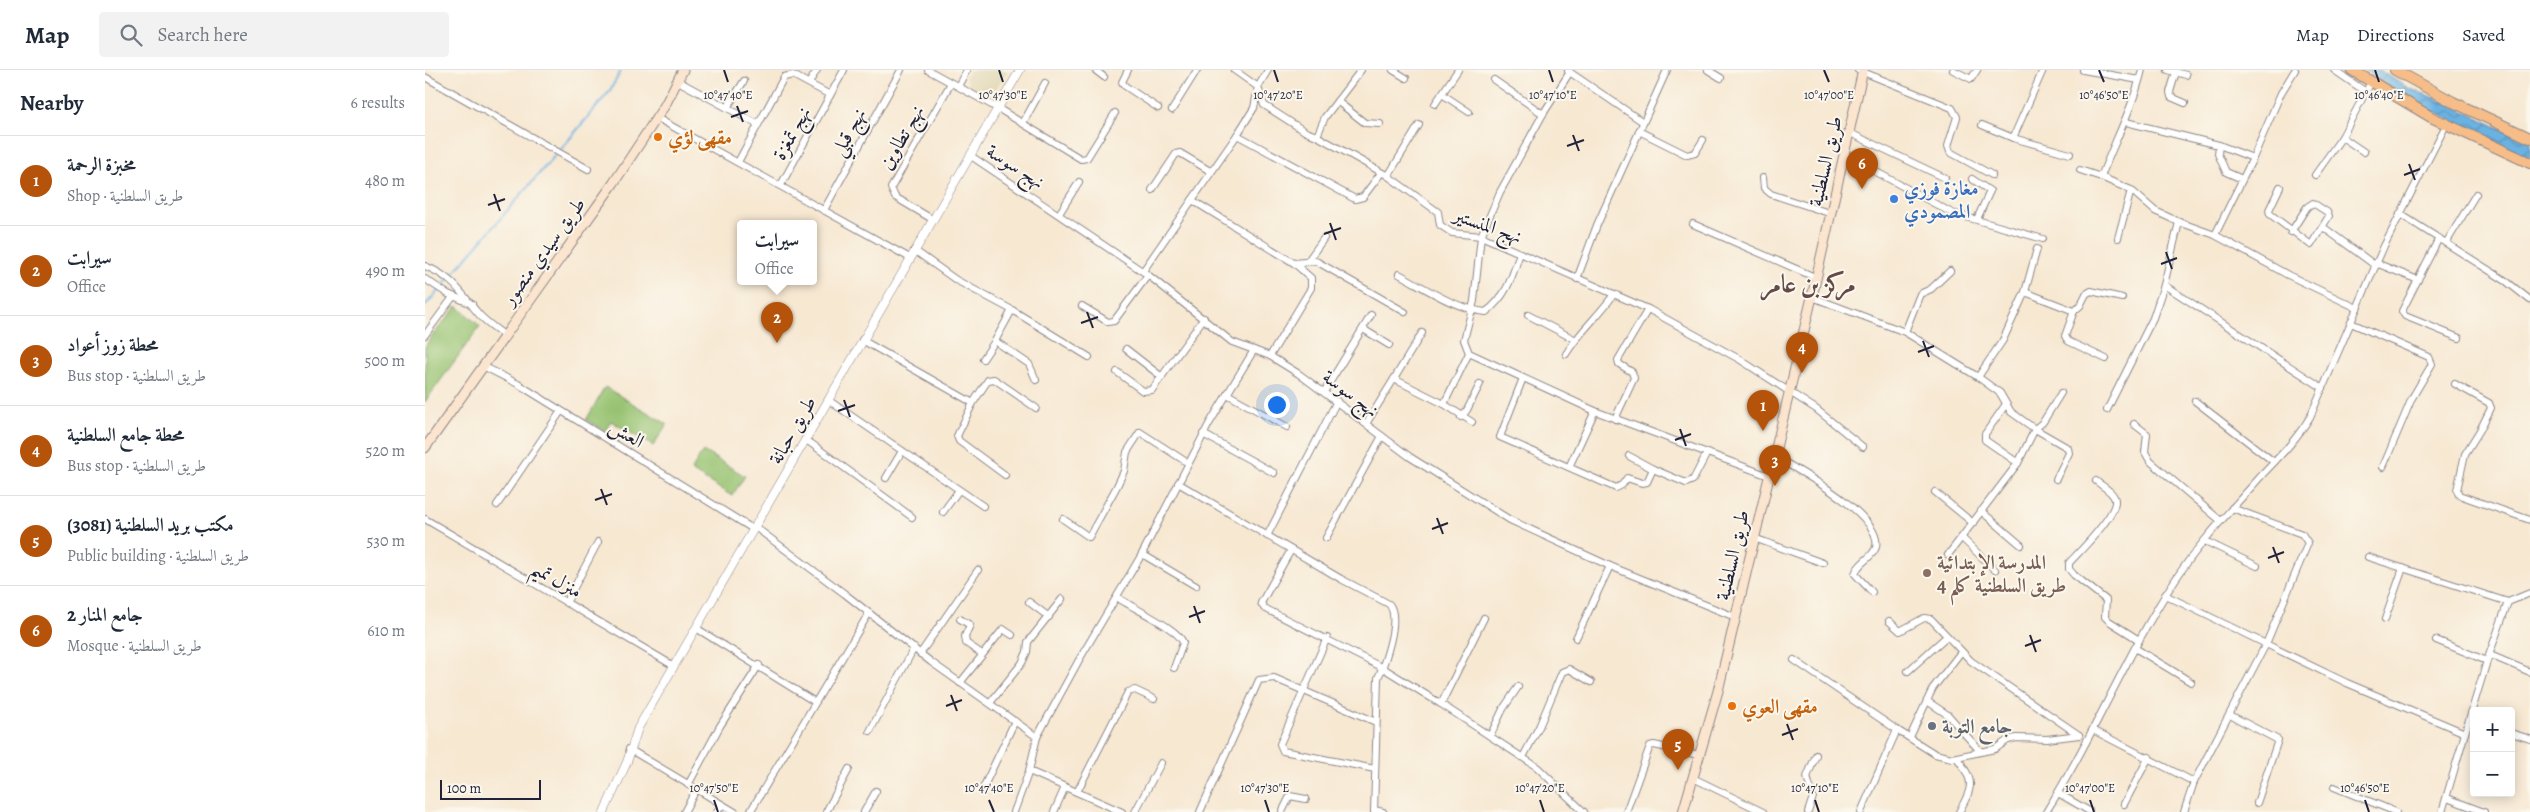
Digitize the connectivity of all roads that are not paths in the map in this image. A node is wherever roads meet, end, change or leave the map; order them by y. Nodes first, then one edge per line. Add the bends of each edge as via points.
1 (683, 70) edge
2 (817, 70) edge
3 (844, 70) edge
4 (901, 70) edge
5 (928, 70) edge
6 (967, 70) edge
7 (1020, 70) edge
8 (1095, 70) edge
9 (1128, 70) edge
10 (1197, 70) edge
11 (1234, 70) edge
12 (1268, 70) edge
13 (1361, 70) edge
14 (1393, 70) edge
15 (1458, 70) edge
16 (1667, 70) edge
17 (1708, 70) edge
18 (1953, 70) edge
19 (1977, 70) edge
20 (2043, 70) edge
21 (2083, 70) edge
22 (2142, 70) edge
23 (2168, 70) edge
24 (2295, 70) edge
25 (2334, 70) edge
26 (2352, 70) edge
27 (2395, 70) edge
28 (1569, 71) edge
29 (1861, 71) edge
30 (2175, 72) junction
31 (2186, 75) dead end
32 (425, 77) edge
33 (1104, 77) dead end
34 (1406, 78) dead end
35 (1721, 78) dead end
36 (1494, 80) dead end
37 (2139, 80) junction
38 (678, 81) junction
39 (744, 81) dead end
40 (2371, 82) junction
41 (809, 83) junction
42 (1045, 83) dead end
43 (955, 85) junction
44 (1259, 87) junction
45 (2365, 92) junction
46 (1442, 94) junction
47 (830, 95) junction
48 (1337, 101) junction
49 (2185, 102) dead end
50 (1435, 104) dead end
51 (727, 108) junction
52 (999, 108) junction
53 (1159, 108) dead end
54 (1172, 110) dead end
55 (1469, 112) dead end
56 (1115, 113) dead end
57 (1543, 114) junction
58 (657, 118) junction
59 (1643, 122) junction
60 (2126, 122) junction
61 (1023, 123) junction
62 (757, 124) junction
63 (1379, 124) dead end
64 (1419, 125) dead end
65 (1982, 125) dead end
66 (2446, 125) junction
67 (1639, 130) junction
68 (1850, 133) junction
69 (1237, 135) junction
70 (1317, 136) junction
71 (2342, 137) junction
72 (2013, 138) junction
73 (2530, 138) edge
74 (1703, 140) dead end
75 (2219, 145) junction
76 (2363, 152) dead end
77 (2071, 154) dead end
78 (1845, 155) junction
79 (971, 156) junction
80 (2253, 158) junction
81 (738, 162) junction
82 (2530, 163) edge
83 (588, 169) dead end
84 (2080, 170) dead end
85 (1210, 172) junction
86 (1384, 175) junction
87 (1991, 175) dead end
88 (2315, 175) dead end
89 (1763, 178) dead end
90 (1945, 178) dead end
91 (2101, 178) junction
92 (2242, 179) junction
93 (1973, 180) dead end
94 (1079, 182) dead end
95 (781, 185) junction
96 (2279, 187) dead end
97 (1152, 190) dead end
98 (2131, 190) junction
99 (2476, 194) dead end
100 (1191, 200) junction
101 (824, 210) junction
102 (1059, 214) junction
103 (1832, 214) junction
104 (2400, 214) junction
105 (933, 219) junction
106 (1977, 219) junction
107 (2179, 222) junction
108 (1693, 224) dead end
109 (2323, 227) junction
110 (2291, 232) junction
111 (2215, 235) junction
112 (1481, 236) junction
113 (1324, 238) dead end
114 (2118, 238) dead end
115 (2439, 238) junction
116 (2043, 239) dead end
117 (2446, 243) junction
118 (2037, 249) dead end
119 (915, 250) junction
120 (1520, 253) junction
121 (909, 258) junction
122 (1307, 262) junction
123 (1294, 263) junction
124 (2376, 264) junction
125 (425, 266) edge
126 (1950, 271) dead end
127 (1145, 273) junction
128 (1399, 274) dead end
129 (1817, 278) junction
130 (1577, 279) junction
131 (2418, 280) junction
132 (428, 281) edge
133 (2164, 285) junction
134 (2025, 292) junction
135 (1614, 294) junction
136 (453, 297) junction
137 (1812, 297) junction
138 (2122, 298) dead end
139 (2530, 300) edge
140 (472, 304) junction
141 (1082, 306) dead end
142 (2357, 308) junction
143 (1648, 309) junction
144 (1012, 310) junction
145 (1472, 311) junction
146 (2074, 311) junction
147 (1405, 312) dead end
148 (1371, 315) dead end
149 (1529, 315) dead end
150 (1204, 318) junction
151 (2351, 323) junction
152 (1363, 329) junction
153 (1905, 332) junction
154 (1422, 333) dead end
155 (425, 335) edge
156 (504, 336) junction
157 (2459, 338) dead end
158 (1575, 339) junction
159 (862, 340) junction
160 (995, 341) junction
161 (1389, 345) dead end
162 (1126, 349) dead end
163 (1254, 350) junction
164 (1469, 353) junction
165 (1566, 354) dead end
166 (1270, 356) junction
167 (1089, 357) dead end
168 (983, 359) dead end
169 (2106, 360) dead end
170 (483, 366) junction
171 (1117, 372) dead end
172 (1162, 377) junction
173 (1978, 377) junction
174 (1523, 378) junction
175 (1395, 379) junction
176 (1036, 380) dead end
177 (1480, 384) dead end
178 (2455, 384) dead end
179 (2323, 388) junction
180 (1790, 390) junction
181 (1325, 392) junction
182 (2061, 393) dead end
183 (1227, 394) junction
184 (828, 400) junction
185 (1337, 401) junction
186 (2195, 401) dead end
187 (973, 404) junction
188 (1445, 404) junction
189 (2006, 404) junction
190 (1036, 408) dead end
191 (2107, 410) dead end
192 (561, 411) junction
193 (1595, 411) junction
194 (1461, 417) junction
195 (1615, 419) junction
196 (1472, 422) dead end
197 (1366, 424) junction
198 (2134, 424) dead end
199 (1287, 427) dead end
200 (2035, 429) junction
201 (1203, 434) junction
202 (1382, 436) junction
203 (805, 439) junction
204 (1863, 447) dead end
205 (425, 448) edge
206 (903, 451) junction
207 (1707, 453) junction
208 (1629, 456) dead end
209 (1774, 456) junction
210 (2274, 462) junction
211 (2018, 463) junction
212 (1188, 464) junction
213 (1569, 467) junction
214 (2383, 467) dead end
215 (1653, 469) junction
216 (1274, 473) dead end
217 (1005, 475) dead end
218 (1769, 476) junction
219 (886, 478) dead end
220 (2056, 479) dead end
221 (2096, 481) dead end
222 (1178, 483) junction
223 (959, 490) junction
224 (1935, 492) dead end
225 (497, 505) dead end
226 (983, 506) dead end
227 (2233, 508) junction
228 (1981, 511) junction
229 (943, 512) dead end
230 (912, 517) dead end
231 (425, 519) edge
232 (1063, 519) dead end
233 (2530, 520) edge
234 (2221, 521) junction
235 (1973, 523) junction
236 (754, 528) junction
237 (1267, 536) junction
238 (1326, 538) dead end
239 (1754, 538) junction
240 (1963, 538) junction
241 (2205, 540) junction
242 (598, 542) dead end
243 (2021, 545) dead end
244 (1291, 550) junction
245 (1142, 554) junction
246 (1948, 555) dead end
247 (2368, 557) dead end
248 (1823, 563) dead end
249 (1610, 566) junction
250 (2257, 566) dead end
251 (2403, 568) junction
252 (978, 570) dead end
253 (1995, 570) dead end
254 (1196, 586) dead end
255 (1872, 592) dead end
256 (2530, 593) edge
257 (2165, 595) junction
258 (1117, 597) junction
259 (2523, 598) junction
260 (1063, 599) dead end
261 (2530, 601) edge
262 (1029, 602) dead end
263 (2509, 602) junction
264 (566, 603) junction
265 (869, 614) junction
266 (1049, 617) junction
267 (1735, 617) junction
268 (1485, 618) dead end
269 (960, 619) dead end
270 (2385, 619) dead end
271 (1889, 621) dead end
272 (696, 628) junction
273 (1012, 635) dead end
274 (1947, 636) junction
275 (1327, 638) junction
276 (1576, 638) dead end
277 (2139, 640) junction
278 (2436, 640) dead end
279 (2266, 644) junction
280 (913, 648) junction
281 (2135, 648) junction
282 (1961, 652) junction
283 (920, 654) junction
284 (982, 654) junction
285 (2488, 658) junction
286 (1794, 660) dead end
287 (759, 665) junction
288 (674, 666) junction
289 (1174, 668) dead end
290 (1383, 668) junction
291 (1909, 671) dead end
292 (2530, 672) edge
293 (1591, 682) dead end
294 (2191, 682) dead end
295 (960, 683) junction
296 (1518, 687) dead end
297 (1304, 693) junction
298 (1153, 698) dead end
299 (1927, 701) junction
300 (815, 702) junction
301 (989, 704) junction
302 (1441, 704) junction
303 (2475, 707) edge
304 (2230, 715) junction
305 (1015, 722) junction
306 (1376, 722) junction
307 (2470, 723) edge
308 (1897, 730) junction
309 (2093, 730) junction
310 (870, 731) dead end
311 (2465, 732) junction
312 (2515, 734) edge
313 (2079, 735) junction
314 (1490, 736) junction
315 (1037, 737) junction
316 (1910, 737) junction
317 (2530, 739) edge
318 (2087, 740) junction
319 (629, 749) junction
320 (1980, 751) junction
321 (1699, 755) junction
322 (1815, 755) dead end
323 (1523, 757) junction
324 (2149, 757) junction
325 (1957, 758) junction
326 (1161, 763) dead end
327 (849, 769) dead end
328 (1375, 769) junction
329 (1029, 771) junction
330 (1693, 778) junction
331 (2194, 782) junction
332 (687, 785) junction
333 (984, 786) dead end
334 (1065, 787) junction
335 (2333, 787) dead end
336 (696, 790) junction
337 (876, 792) dead end
338 (1077, 792) junction
339 (2058, 793) junction
340 (2447, 798) junction
341 (1306, 799) dead end
342 (2257, 802) dead end
343 (2124, 804) dead end
344 (722, 805) junction
345 (1106, 809) edge
346 (1374, 811) edge
347 (2089, 811) edge
348 (604, 812) edge
349 (683, 812) edge
350 (717, 812) edge
351 (735, 812) edge
352 (750, 812) edge
353 (826, 812) edge
354 (864, 812) edge
355 (1014, 812) edge
356 (1054, 812) edge
357 (1122, 812) edge
358 (1135, 812) edge
359 (1200, 812) edge
360 (1282, 812) edge
361 (1383, 812) edge
362 (1584, 812) edge
363 (1626, 812) edge
364 (1683, 812) edge
365 (1763, 812) edge
366 (1808, 812) edge
367 (1861, 812) edge
368 (1959, 812) edge
369 (2047, 812) edge
370 (2184, 812) edge
371 (2396, 812) edge
372 (2442, 812) edge
373 (2484, 812) edge

1 - 38 main road, طريق سيدي منصور
2 - 41 street
3 - 47 street, نهج تمغزة
4 - 101 street, نهج قبلي
5 - 43 street
6 - 43 street
7 - 52 street, طريق حبانة
8 - 33 street
9 - 53 street via 1122,82 1125,86
10 - 54 street
11 - 44 street
12 - 44 street
13 - 48 street
14 - 34 street
15 - 46 street
16 - 59 street
17 - 35 street
18 - 19 street via 1971,79
20 - 72 street
21 - 37 street
22 - 37 street
23 - 30 street
24 - 80 street via 2281,93
25 - 45 street
26 - 40 highway
27 - 73 highway via 2445,98
28 - 57 street
28 - 59 street
29 - 68 main road, طريق السلطنية
29 - 87 street via 1952,108 1957,117 1948,146 1950,152
30 - 31 street
30 - 49 street via 2171,97
32 - 83 street
36 - 57 street
37 - 60 street
38 - 51 street
38 - 58 main road, طريق سيدي منصور
38 - 62 street
39 - 51 street
40 - 45 street
40 - 66 highway
41 - 47 street
41 - 62 street via 791,74 783,77
42 - 61 street
43 - 52 street
43 - 105 street, نهج تطاوين via 891,188 895,196
44 - 69 street via 1254,108
44 - 70 street, نهج المنستير via 1264,105
45 - 71 street
46 - 50 street
46 - 55 street
47 - 95 street, نهج تمغزة
48 - 63 street via 1365,123
48 - 70 street
51 - 62 street
52 - 61 street
52 - 79 street, طريق حبانة
56 - 61 street via 1087,158 1081,159
57 - 112 street via 1500,192
58 - 81 street
58 - 156 main road, طريق سيدي منصور
59 - 67 street
60 - 75 street
60 - 91 street via 2111,149
62 - 81 street
64 - 86 street
65 - 72 street
66 - 82 highway
66 - 104 street
67 - 74 street via 1687,155 1695,153
67 - 130 street via 1597,224
68 - 78 main road, طريق السلطنية
68 - 90 street
69 - 85 street
69 - 86 street via 1355,199 1363,197
70 - 86 street, نهج المنستير
71 - 76 street
71 - 88 street
72 - 77 street
75 - 80 street
75 - 92 street via 2218,154 2226,172
78 - 103 main road, طريق السلطنية
78 - 106 street via 1952,213
79 - 102 street, نهج سوسة
79 - 105 street, طريق حبانة
80 - 92 street
81 - 95 street
84 - 91 street
85 - 97 street via 1180,153 1175,154
85 - 100 street
86 - 112 street, نهج المنستير via 1438,212 1440,225 1452,233
89 - 103 street via 1764,188 1771,194
91 - 98 street
92 - 111 street
93 - 106 street via 1991,191
94 - 102 street
95 - 101 street
96 - 110 street via 2270,214
98 - 107 street via 2155,211
98 - 114 street
99 - 117 street
100 - 123 street
100 - 127 street
101 - 121 street
102 - 127 street, نهج سوسة
103 - 129 main road, طريق السلطنية
104 - 115 street
104 - 124 street
105 - 119 street, طريق حبانة
106 - 116 street
107 - 111 street
107 - 133 street
108 - 129 street
109 - 110 street via 2311,245
109 - 110 street via 2329,216 2313,203 2307,206
109 - 124 street
111 - 142 street
112 - 120 street, نهج المنستير
112 - 145 street
113 - 122 street
115 - 117 street
115 - 131 street
117 - 139 street
118 - 134 street
119 - 121 street, طريق حبانة
119 - 144 street via 955,280
120 - 130 street, نهج المنستير
120 - 145 street via 1507,291 1498,303 1487,312
121 - 159 street, طريق حبانة
122 - 123 street
122 - 147 street via 1316,261
123 - 166 street via 1311,278 1311,288
124 - 131 street
124 - 142 street
125 - 140 street via 452,281
126 - 153 street via 1931,289 1920,294
127 - 141 street via 1114,321 1108,322
127 - 150 street, نهج سوسة
128 - 145 street
129 - 137 main road, طريق السلطنية
130 - 135 street, نهج المنستير
131 - 157 street via 2402,311 2405,316
132 - 136 street
133 - 179 street
133 - 191 street via 2153,318
134 - 146 street
134 - 173 street via 2003,340
135 - 143 street, نهج المنستير
135 - 158 street
136 - 140 street
136 - 155 street
137 - 153 street
137 - 180 main road, طريق السلطنية
138 - 146 street via 2091,291 2085,294
140 - 156 street
142 - 151 street
143 - 180 street, نهج المنستير
143 - 195 street via 1618,360 1634,378
144 - 160 street
144 - 167 street
145 - 164 street via 1464,340
146 - 169 street via 2065,336 2068,341
148 - 152 street
149 - 158 street
150 - 163 street, نهج سوسة via 1233,342
150 - 172 street
151 - 179 street
151 - 214 street via 2429,357 2432,364 2412,398
152 - 161 street
152 - 181 street
153 - 173 street
154 - 175 street
156 - 170 main road, طريق سيدي منصور
158 - 165 street
159 - 184 street, طريق حبانة
159 - 187 street
160 - 168 street
160 - 176 street via 1029,364
162 - 172 street
163 - 166 street, نهج سوسة
163 - 183 street
164 - 174 street
164 - 188 street
166 - 181 street, نهج سوسة
170 - 192 street, العش
170 - 205 main road, طريق سيدي منصور
171 - 172 street via 1143,391 1152,390
173 - 189 street via 2000,393
174 - 193 street
174 - 213 street via 1500,437
175 - 188 street
175 - 197 street
177 - 194 street
178 - 233 street via 2489,403 2491,408 2465,454 2457,490 2459,495
179 - 210 street via 2301,430
180 - 204 street, نهج المنستير
180 - 209 main road, طريق السلطنية
181 - 185 street, نهج سوسة
182 - 200 street
183 - 199 street
183 - 201 street
184 - 203 street, طريق حبانة
184 - 206 street
185 - 197 street, نهج سوسة
185 - 237 street
186 - 210 street
187 - 190 street via 988,380 994,379
187 - 217 street via 957,436 959,441
188 - 194 street
189 - 200 street via 2011,412
189 - 211 street via 1985,434 1985,440
192 - 225 street
192 - 236 street, العش
193 - 195 street
193 - 213 street
194 - 196 street
195 - 207 street
197 - 202 street, نهج سوسة
198 - 234 street via 2147,434 2145,452 2150,461
200 - 211 street
200 - 220 street via 2068,448 2069,453
201 - 212 street
201 - 216 street
202 - 238 street
202 - 249 street, نهج سوسة via 1510,520
203 - 230 street
203 - 236 street, طريق حبانة
206 - 219 street
206 - 223 street
207 - 215 street via 1693,480 1686,483
207 - 218 street
208 - 215 street
209 - 218 main road, طريق السلطنية
209 - 255 street via 1862,515 1873,531 1876,543 1873,553 1855,574
210 - 227 street
211 - 228 street
212 - 222 street
212 - 232 street via 1140,432 1127,452 1124,471 1089,537
213 - 215 street via 1616,488 1627,478 1647,482
218 - 239 main road, طريق السلطنية
221 - 277 street via 2112,493 2115,504 2104,523 2069,563 2069,569 2106,600 2105,617
222 - 237 street
222 - 245 street
223 - 226 street
223 - 229 street
224 - 235 street
227 - 234 street
227 - 279 street via 2296,531 2308,544
228 - 235 street
228 - 243 street
231 - 264 street, منزل تميم
234 - 241 street
235 - 240 street
236 - 265 street, العش
236 - 272 street, طريق حبانة
237 - 244 street
239 - 248 street
239 - 267 main road, طريق السلطنية
240 - 246 street
240 - 253 street
241 - 250 street
241 - 257 street
242 - 264 street
244 - 275 street via 1261,603 1264,608
244 - 290 street via 1394,609 1395,618
245 - 254 street
245 - 258 street
247 - 251 street
249 - 267 street, نهج سوسة
249 - 276 street
251 - 263 street
251 - 270 street
252 - 283 street
256 - 259 street
257 - 277 street
257 - 279 street
258 - 289 street via 1179,636 1183,643
258 - 315 street
259 - 261 street
259 - 263 street
260 - 266 street
262 - 266 street
263 - 285 street
264 - 288 street, منزل تميم
265 - 280 street, العش
265 - 300 street
266 - 301 street via 1028,642 1022,663
267 - 321 main road, طريق السلطنية
268 - 302 street
269 - 284 street via 970,625 966,642
271 - 274 street via 1900,631 1928,618
272 - 287 street
272 - 288 street, طريق حبانة
273 - 284 street via 1003,629
274 - 282 street
274 - 291 street
275 - 290 street
275 - 297 street
277 - 281 street
278 - 285 street
279 - 304 street
279 - 311 street via 2347,683
280 - 283 street, العش
280 - 310 street
281 - 294 street
281 - 309 street
282 - 299 street
282 - 313 street
283 - 295 street, العش
284 - 295 street
285 - 292 street
285 - 303 street
286 - 308 street
287 - 300 street
287 - 332 street
288 - 319 street, طريق حبانة
290 - 302 street
290 - 306 street via 1378,678
293 - 323 street via 1569,669 1563,672
295 - 301 street, العش
296 - 314 street
297 - 306 street
297 - 328 street via 1280,744 1283,751
297 - 359 street via 1274,678 1259,680
298 - 338 street via 1135,690 1128,692
299 - 316 street
299 - 320 street via 1948,715
300 - 352 street
301 - 305 street, العش
302 - 314 street
304 - 331 street
304 - 342 street via 2278,740
305 - 315 street, العش
305 - 333 street
306 - 328 street
307 - 311 street
308 - 316 street
308 - 367 street
309 - 318 street
309 - 324 street
311 - 340 street
312 - 317 street
313 - 318 street
313 - 320 street via 2016,738 1995,749
314 - 323 street
315 - 329 street
316 - 325 street via 1935,754
318 - 339 street
319 - 332 street
319 - 348 street, طريق حبانة via 627,762
320 - 325 street
321 - 330 main road, طريق السلطنية
321 - 363 street via 1650,746
322 - 366 street via 1807,777 1813,797
323 - 362 street
324 - 331 street
324 - 343 street
325 - 368 street via 1969,776 1971,786
326 - 358 street
327 - 353 street
328 - 346 street
329 - 334 street
329 - 355 street
330 - 364 main road, طريق السلطنية
330 - 365 street
331 - 370 street
332 - 336 street
334 - 338 street
334 - 356 street
335 - 371 street
336 - 344 street
336 - 349 street
337 - 354 street
338 - 345 street
339 - 347 street
339 - 369 street
340 - 372 street
340 - 373 street
341 - 360 street via 1290,796
344 - 350 street
344 - 351 street
345 - 357 street
346 - 361 street

